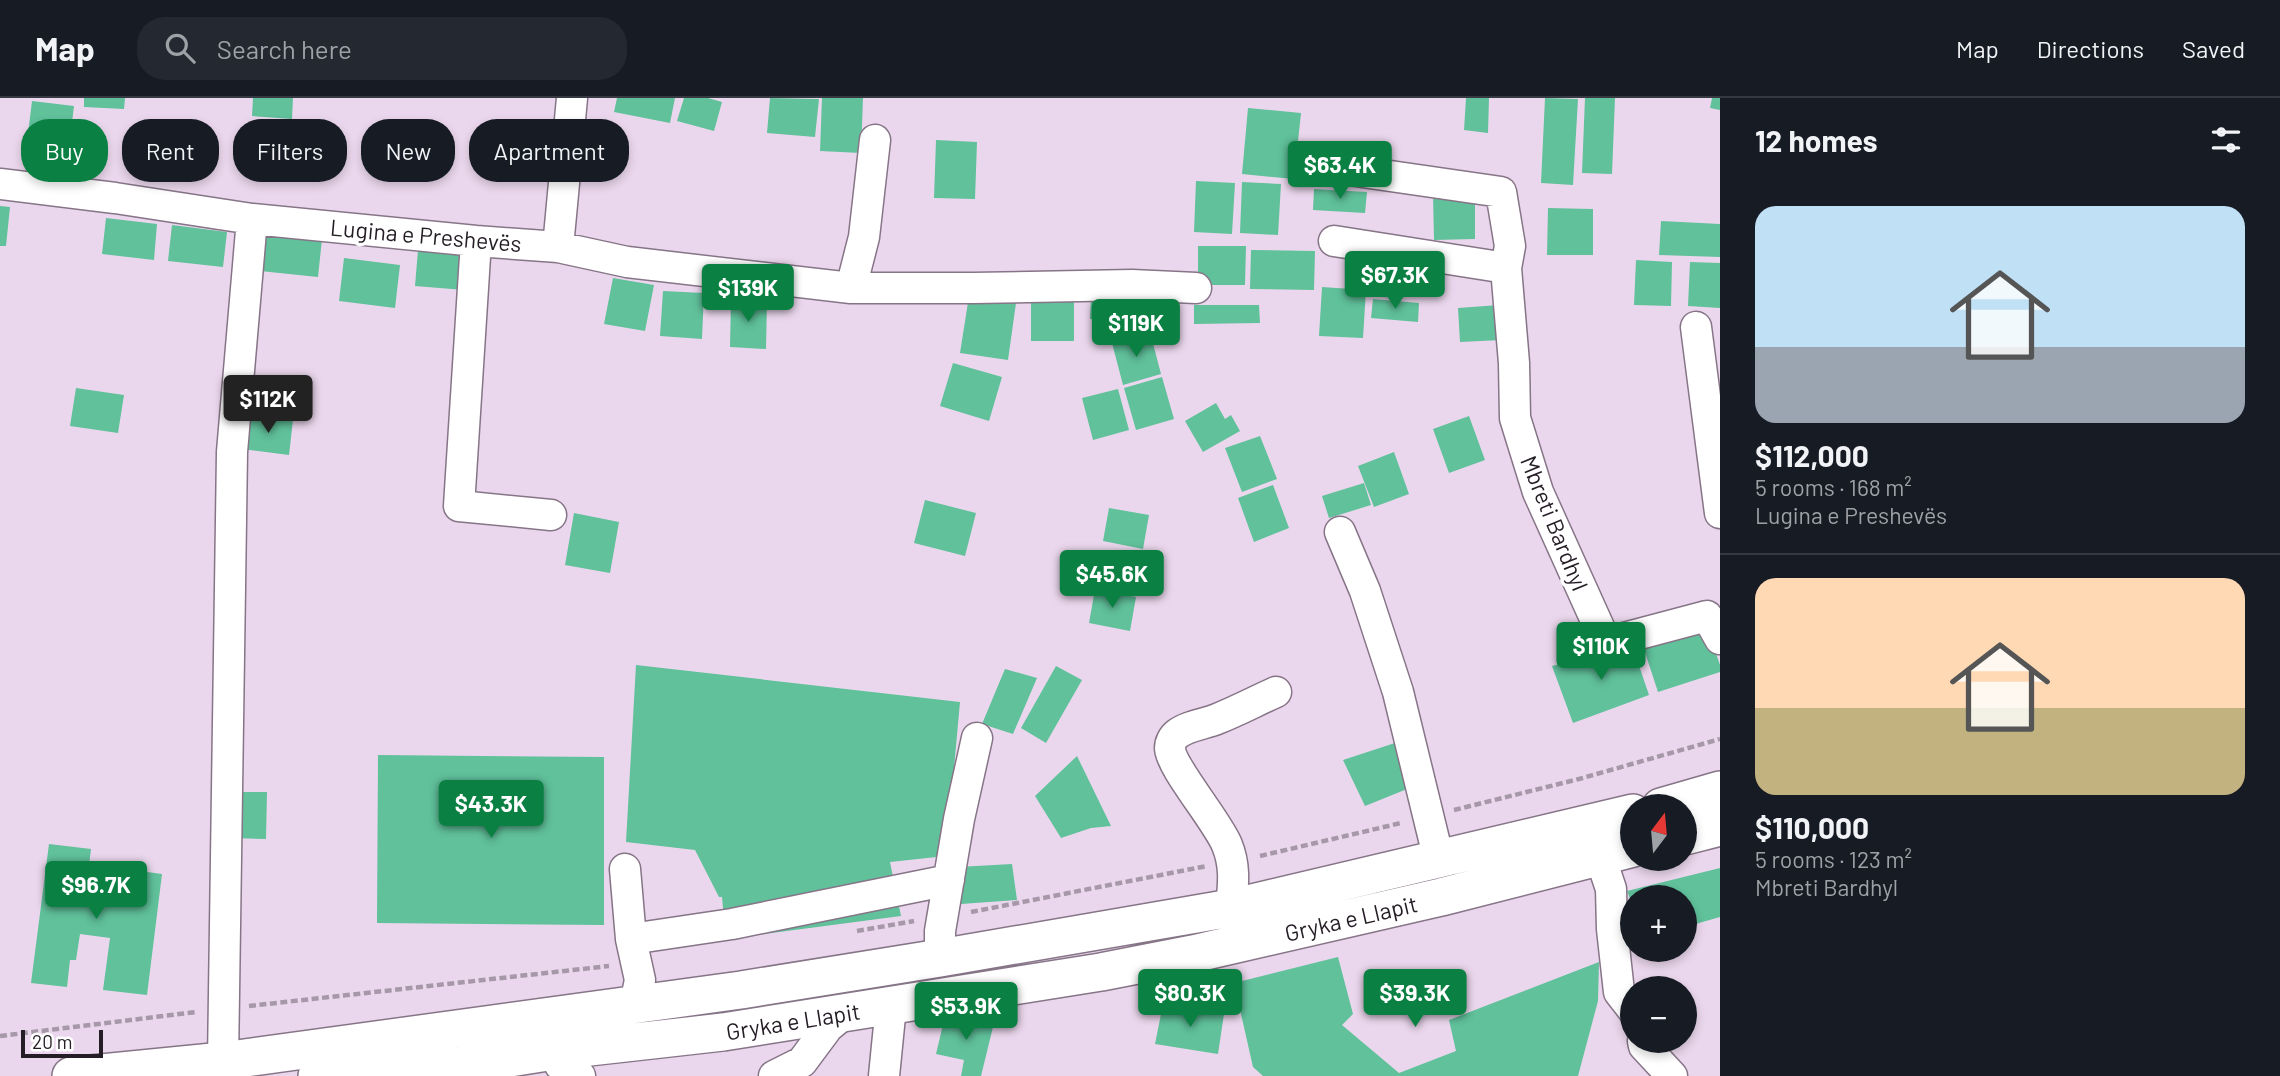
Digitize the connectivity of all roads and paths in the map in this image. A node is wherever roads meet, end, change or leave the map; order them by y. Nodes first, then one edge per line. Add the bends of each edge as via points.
1 (572, 98) edge
2 (875, 140) dead end
3 (1321, 166) dead end
4 (0, 184) edge
5 (252, 219) junction
6 (476, 241) junction
7 (1334, 241) dead end
8 (558, 247) junction
9 (1506, 268) junction
10 (851, 288) junction
11 (1196, 288) dead end
12 (1696, 327) dead end
13 (1720, 513) edge
14 (551, 515) dead end
15 (1340, 532) dead end
16 (1720, 639) edge
17 (1276, 692) dead end
18 (977, 738) dead end
19 (1720, 790) edge
20 (1698, 796) edge
21 (1620, 816) edge
22 (1720, 827) edge
23 (1698, 833) edge
24 (1617, 852) edge
25 (1439, 860) junction
26 (625, 869) dead end
27 (949, 880) junction
28 (1231, 908) junction
29 (631, 939) junction
30 (940, 958) junction
31 (1620, 993) edge
32 (898, 1003) junction
33 (635, 1004) junction
34 (845, 1013) junction
35 (554, 1051) junction
36 (1651, 1053) edge
37 (223, 1061) junction
38 (71, 1076) edge
39 (317, 1076) edge
40 (580, 1076) edge
41 (774, 1076) edge
42 (884, 1076) edge
43 (1672, 1076) edge

1 - 8 street
2 - 10 street via 864,237
3 - 9 street, Mbreti Bardhyl via 1502,192 1510,246
4 - 5 street, Lugina e Preshevës
5 - 6 street, Lugina e Preshevës
5 - 37 street via 232,452
6 - 8 street, Lugina e Preshevës
6 - 14 street via 459,506
7 - 9 street
8 - 10 street, Lugina e Preshevës via 627,262
9 - 16 street, Mbreti Bardhyl via 1515,418 1538,492 1607,645 1707,616
10 - 11 street, Lugina e Preshevës
12 - 13 street
15 - 25 street via 1398,692
17 - 28 street via 1178,733 1170,748 1227,845 1235,870
18 - 27 street
19 - 20 main road
21 - 25 main road, Gryka e Llapit
22 - 23 main road
24 - 31 street via 1611,889
24 - 32 main road, Gryka e Llapit via 1193,954
25 - 28 main road, Gryka e Llapit
26 - 29 street
27 - 29 street via 732,924
27 - 30 street
28 - 30 main road, Gryka e Llapit
29 - 33 street via 640,979
30 - 33 main road, Gryka e Llapit
32 - 34 main road, Gryka e Llapit
32 - 42 street via 890,1016
33 - 37 main road, Gryka e Llapit
34 - 35 main road, Gryka e Llapit
34 - 41 street via 828,1027 802,1062
35 - 39 main road, Gryka e Llapit via 459,1066
35 - 40 street via 560,1065
36 - 43 street
37 - 38 main road, Gryka e Llapit

